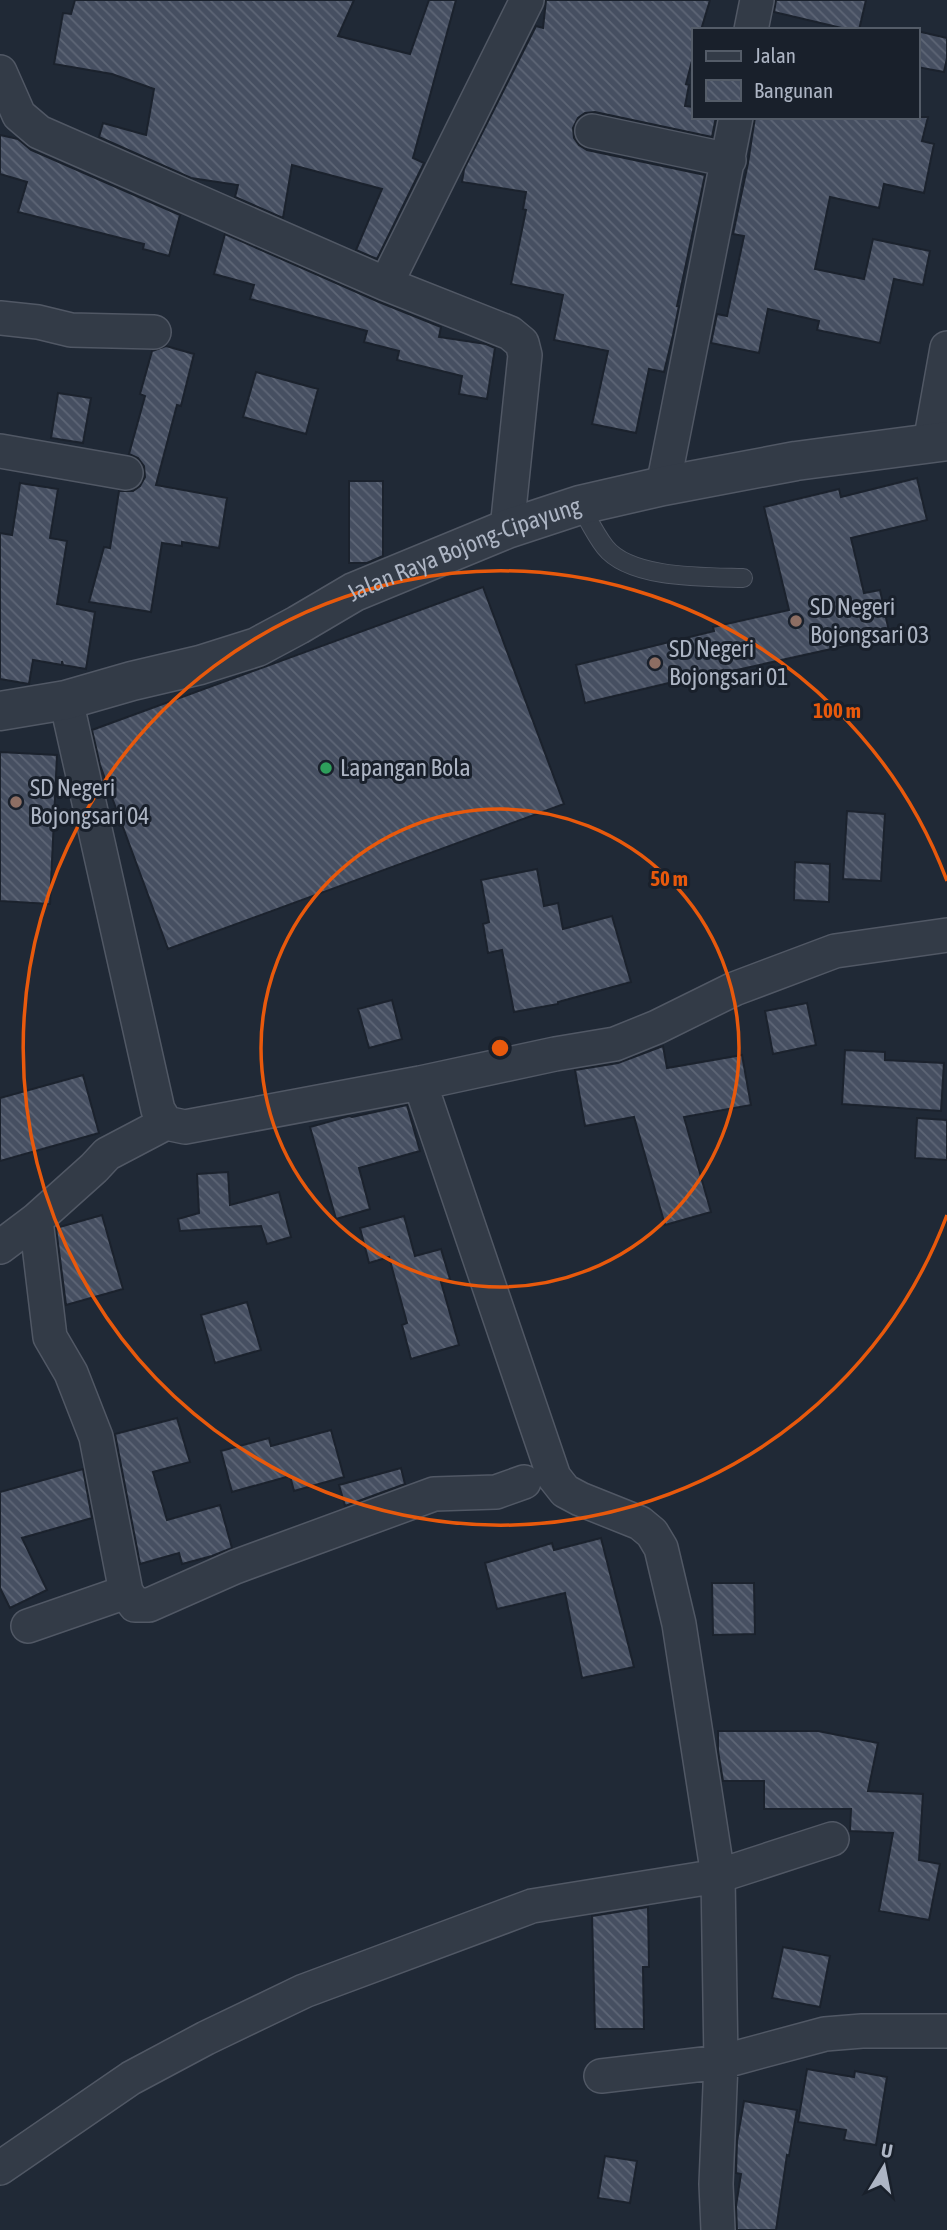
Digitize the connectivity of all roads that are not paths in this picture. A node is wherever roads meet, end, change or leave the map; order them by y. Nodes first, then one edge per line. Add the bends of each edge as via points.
1 (527, 0) edge
2 (757, 0) edge
3 (751, 28) edge
4 (0, 72) edge
5 (736, 119) edge
6 (592, 131) dead end
7 (729, 160) junction
8 (386, 284) junction
9 (0, 318) edge
10 (154, 332) dead end
11 (947, 348) edge
12 (938, 442) edge
13 (0, 451) edge
14 (126, 473) dead end
15 (663, 485) junction
16 (580, 505) junction
17 (507, 529) junction
18 (743, 578) dead end
19 (66, 700) junction
20 (0, 710) edge
21 (947, 935) edge
22 (420, 1083) junction
23 (166, 1123) junction
24 (36, 1220) junction
25 (0, 1247) edge
26 (524, 1482) dead end
27 (126, 1592) junction
28 (28, 1626) dead end
29 (832, 1839) dead end
30 (718, 1876) junction
31 (947, 2031) edge
32 (721, 2062) junction
33 (601, 2076) dead end
34 (0, 2168) edge
35 (719, 2230) edge

1 - 8 street
2 - 3 street
4 - 8 street via 19,116 38,132
5 - 7 street
6 - 7 street
7 - 15 street
8 - 17 street via 510,333 522,343 525,355
9 - 10 street via 71,330
11 - 12 street
12 - 15 street, Jalan Raya Bojong-Cipayung
13 - 14 street
15 - 16 street, Jalan Raya Bojong-Cipayung
16 - 17 street, Jalan Raya Bojong-Cipayung
16 - 18 lane via 606,549 633,566 676,576
17 - 19 street, Jalan Raya Bojong-Cipayung via 354,592 257,647
19 - 20 street, Jalan Raya Bojong-Cipayung
19 - 23 street via 158,1110
21 - 22 street via 835,951 734,989 615,1044
22 - 23 street via 185,1127
22 - 30 street via 554,1477 565,1492 640,1523 661,1548 679,1624
23 - 24 street via 107,1154
24 - 25 street
24 - 27 street via 50,1337 71,1373 96,1437
26 - 27 street via 496,1492 434,1493 235,1567 149,1605 135,1605
27 - 28 street
29 - 30 street
30 - 32 street
30 - 34 street via 532,1906 304,1991 131,2078
31 - 32 street via 825,2034
32 - 33 street
32 - 35 street via 716,2184

